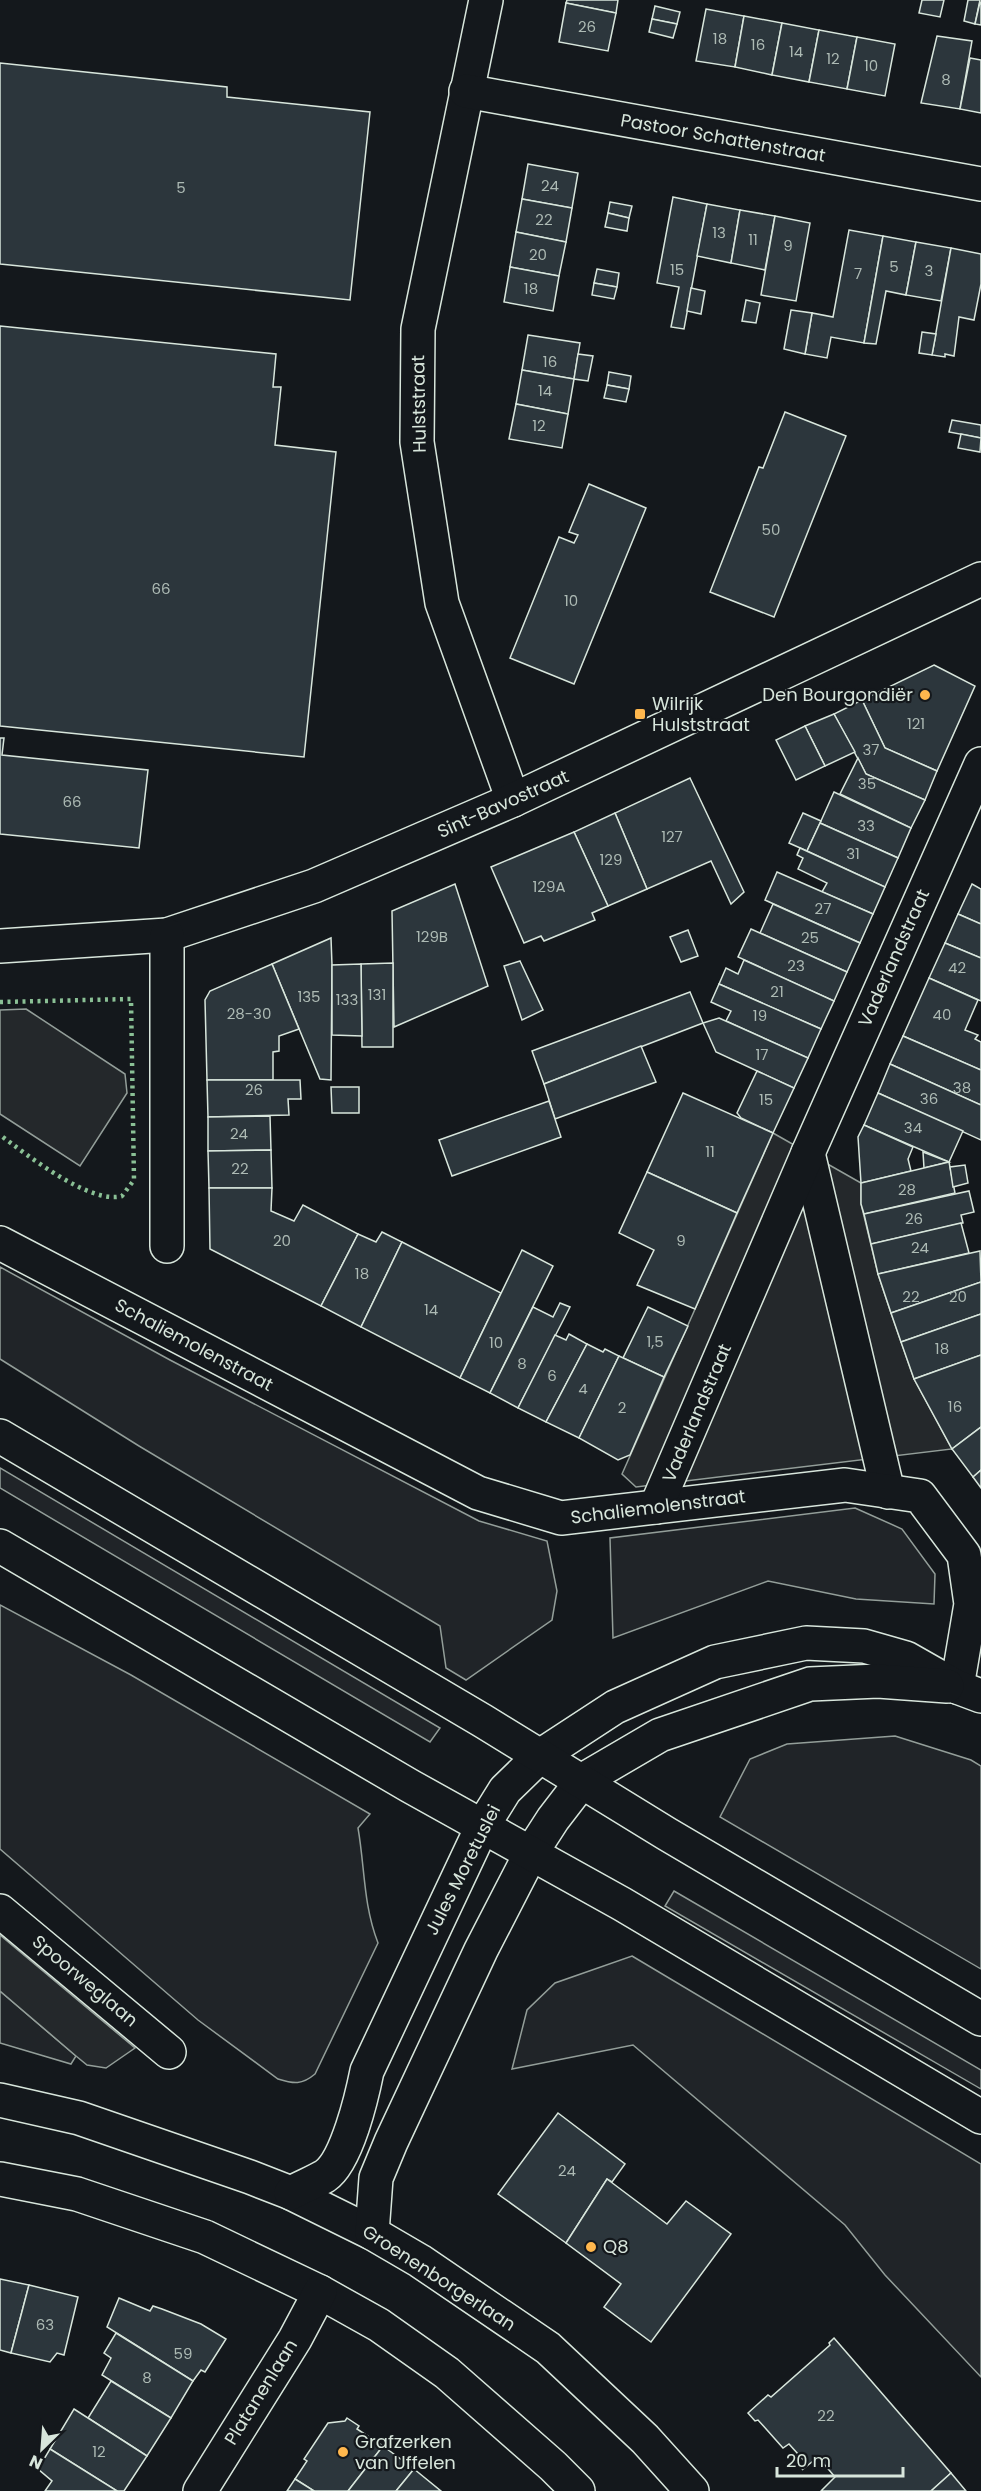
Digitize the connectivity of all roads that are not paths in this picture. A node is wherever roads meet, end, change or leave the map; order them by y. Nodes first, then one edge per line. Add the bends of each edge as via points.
1 (486, 0) edge
2 (466, 92) junction
3 (981, 184) edge
4 (978, 588) edge
5 (981, 764) edge
6 (513, 800) junction
7 (168, 935) junction
8 (0, 946) edge
9 (808, 1153) junction
10 (0, 1243) edge
11 (167, 1246) dead end
12 (0, 1436) edge
13 (888, 1492) junction
14 (656, 1507) junction
15 (0, 1546) edge
16 (969, 1691) edge
17 (540, 1756) junction
18 (583, 1780) junction
19 (482, 1827) junction
20 (531, 1853) junction
21 (0, 1911) edge
22 (981, 2019) edge
23 (169, 2052) dead end
24 (0, 2100) edge
25 (981, 2117) edge
26 (0, 2179) edge
27 (291, 2193) junction
28 (372, 2232) junction
29 (320, 2292) junction
30 (200, 2491) edge
31 (578, 2491) edge
32 (692, 2491) edge

1 - 2 main road, Hulststraat
2 - 3 main road, Pastoor Schattenstraat
2 - 6 main road, Hulststraat via 418,329 417,442 442,603
4 - 6 main road, Sint-Bavostraat
5 - 9 main road, Vaderlandstraat
6 - 7 main road, Sint-Bavostraat via 314,886
7 - 8 main road, Sint-Bavostraat
7 - 11 main road
9 - 13 main road
9 - 14 main road, Vaderlandstraat
10 - 14 main road, Schaliemolenstraat via 478,1493 561,1518
12 - 17 main road
13 - 14 main road, Schaliemolenstraat via 845,1485
13 - 16 main road, Schaliemolenstraat via 920,1496 964,1555 971,1604
15 - 19 main road
16 - 17 main road, Jules Moretuslei via 906,1658 864,1646 806,1643 716,1662 640,1694
16 - 18 main road via 878,1681 810,1684 660,1735
17 - 18 main road
17 - 19 main road, Jules Moretuslei via 505,1790
18 - 20 main road
18 - 22 main road via 667,1834
19 - 20 main road
19 - 27 main road, Jules Moretuslei via 368,2071 359,2112 338,2160 327,2175
20 - 25 main road
20 - 28 main road via 480,1950 391,2142 376,2178
21 - 23 main road, Spoorweglaan
24 - 27 main road, Groenenborgerlaan via 79,2118
26 - 29 main road via 76,2194 205,2237
27 - 28 main road, Groenenborgerlaan
28 - 32 main road, Groenenborgerlaan via 548,2348 645,2439
29 - 30 main road, Platanenlaan
29 - 31 main road via 379,2325 447,2373

